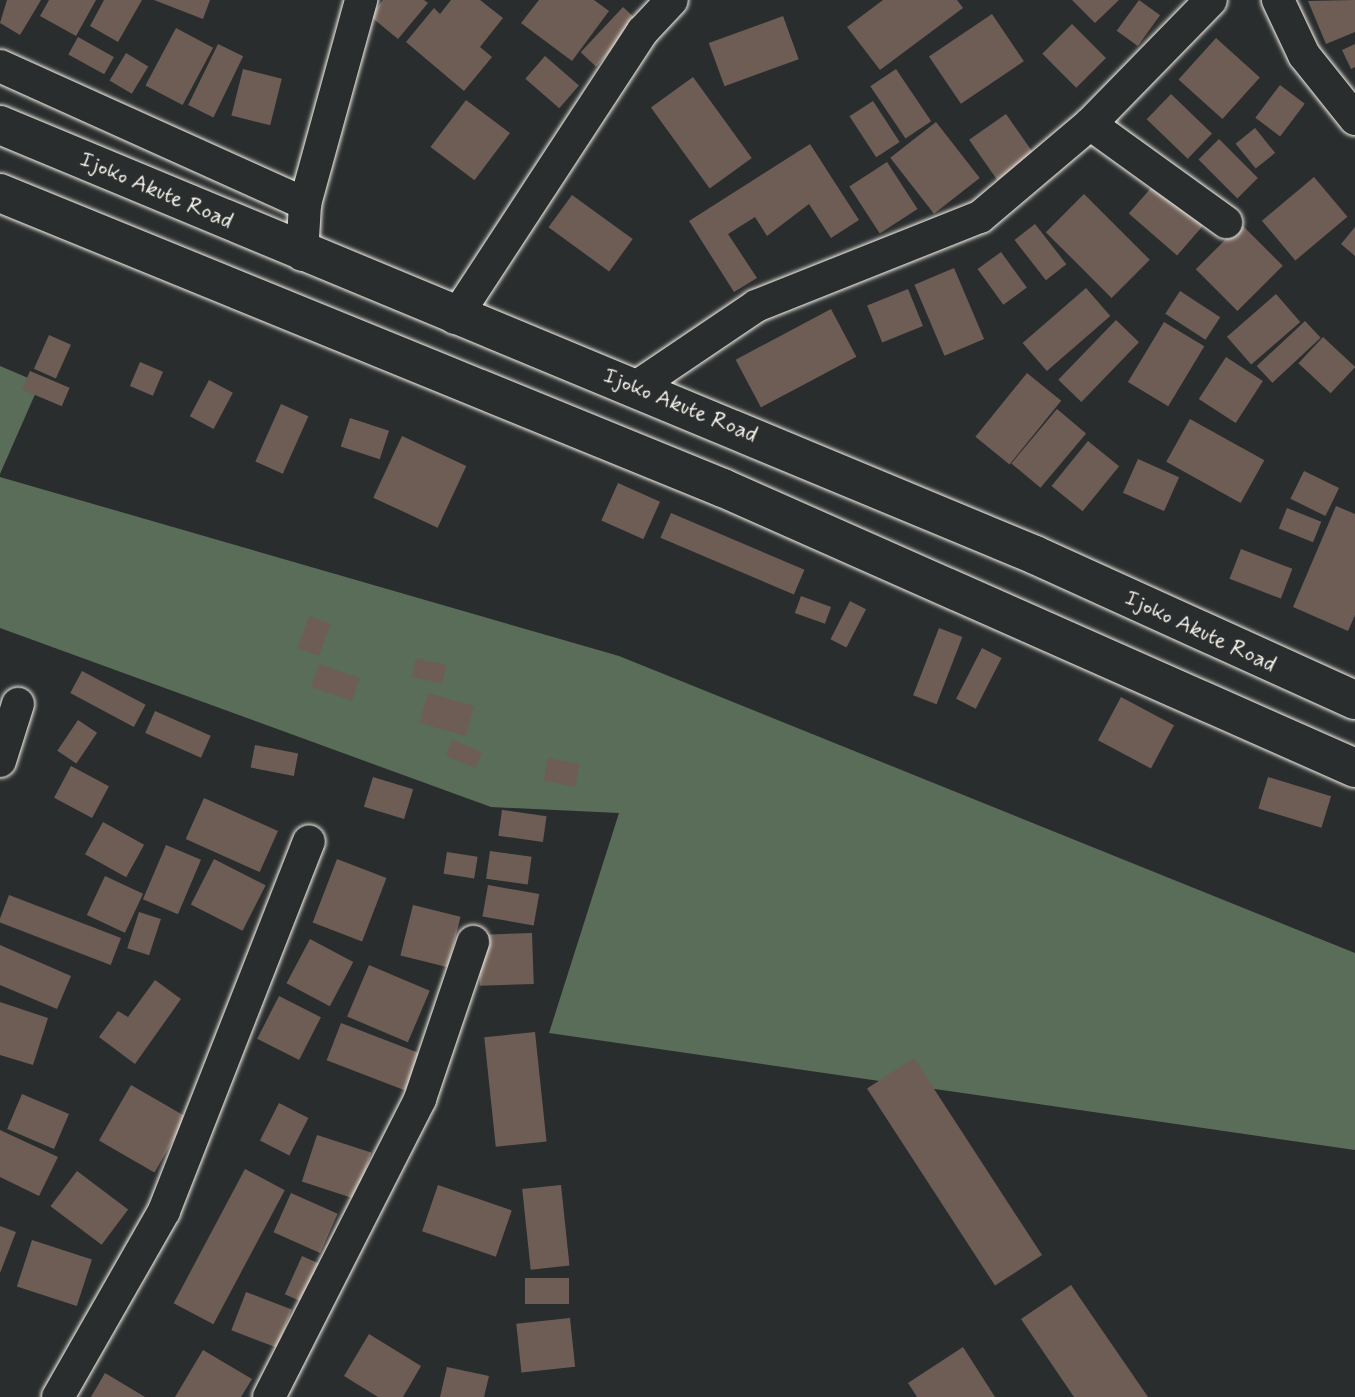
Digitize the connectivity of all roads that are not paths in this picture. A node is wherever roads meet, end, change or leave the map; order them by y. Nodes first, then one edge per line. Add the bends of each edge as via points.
1 (361, 0) edge
2 (672, 0) edge
3 (1211, 0) edge
4 (1278, 0) edge
5 (0, 66) edge
6 (1355, 119) edge
7 (1090, 124) junction
8 (3, 126) edge
9 (0, 193) edge
10 (305, 204) junction
11 (1226, 222) dead end
12 (302, 255) junction
13 (455, 318) junction
14 (636, 387) junction
15 (1355, 701) edge
16 (18, 704) dead end
17 (0, 761) edge
18 (1355, 768) edge
19 (309, 841) dead end
20 (473, 942) dead end
21 (58, 1397) edge
22 (269, 1397) edge

1 - 10 street
2 - 13 street via 643,31
3 - 7 street
4 - 6 street via 1304,55
5 - 10 street
7 - 11 street
7 - 14 street via 980,217 756,306
8 - 12 main road, Ijoko Akute Road
9 - 18 main road via 723,488
10 - 12 street
12 - 13 main road, Ijoko Akute Road
13 - 14 main road, Ijoko Akute Road
14 - 15 main road, Ijoko Akute Road via 1035,555
16 - 17 street
19 - 21 street via 164,1211
20 - 22 street via 420,1099

